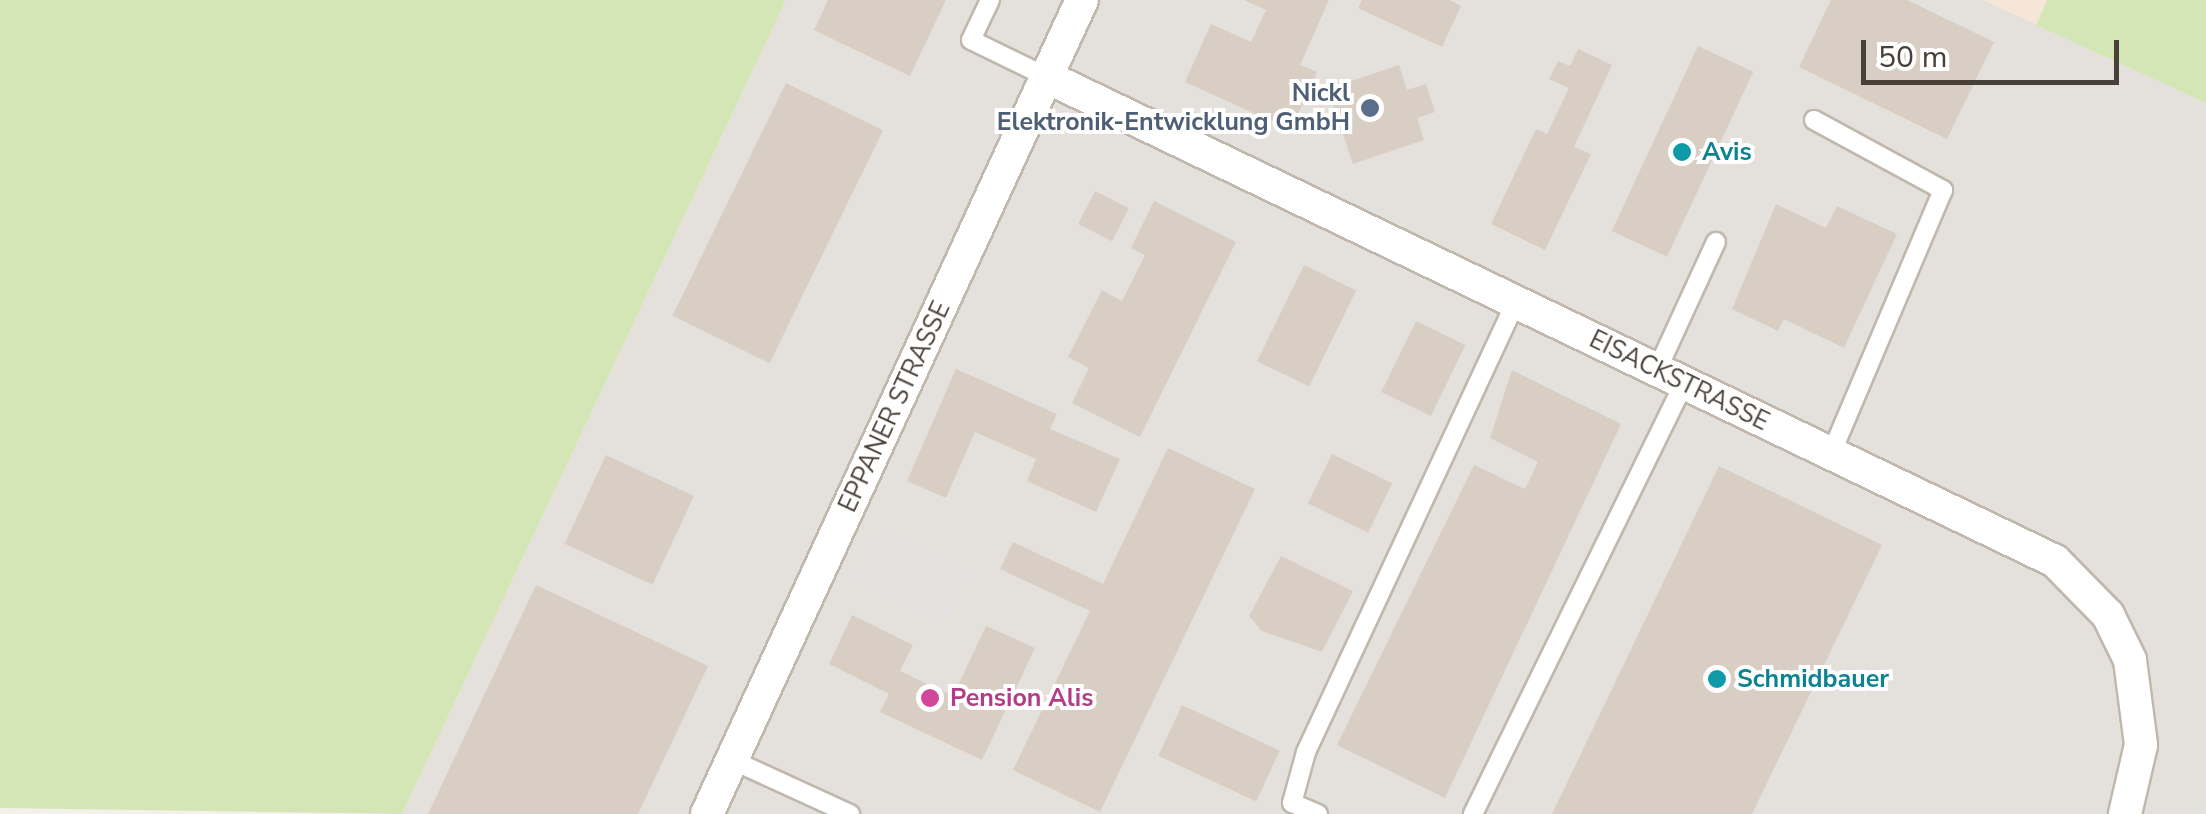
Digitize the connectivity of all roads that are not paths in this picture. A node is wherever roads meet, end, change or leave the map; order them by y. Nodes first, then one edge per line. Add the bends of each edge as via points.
1 (990, 0) edge
2 (1082, 0) edge
3 (1047, 77) junction
4 (1814, 120) dead end
5 (1716, 242) dead end
6 (1516, 302) junction
7 (1670, 376) junction
8 (1831, 454) junction
9 (732, 760) junction
10 (707, 814) edge
11 (850, 814) edge
12 (1318, 814) edge
13 (1473, 814) edge
14 (2125, 814) edge

1 - 3 lane via 972,40
2 - 3 street, EPPANER STRASSE
3 - 6 street, EISACKSTRASSE
3 - 9 street, EPPANER STRASSE
4 - 8 lane via 1943,190
5 - 7 lane
6 - 7 street, EISACKSTRASSE
6 - 12 lane via 1306,752 1292,802
7 - 8 street, EISACKSTRASSE
7 - 13 lane
8 - 14 street, EISACKSTRASSE via 2055,562 2085,585 2120,638 2138,690 2140,744
9 - 10 street, EPPANER STRASSE
9 - 11 lane

